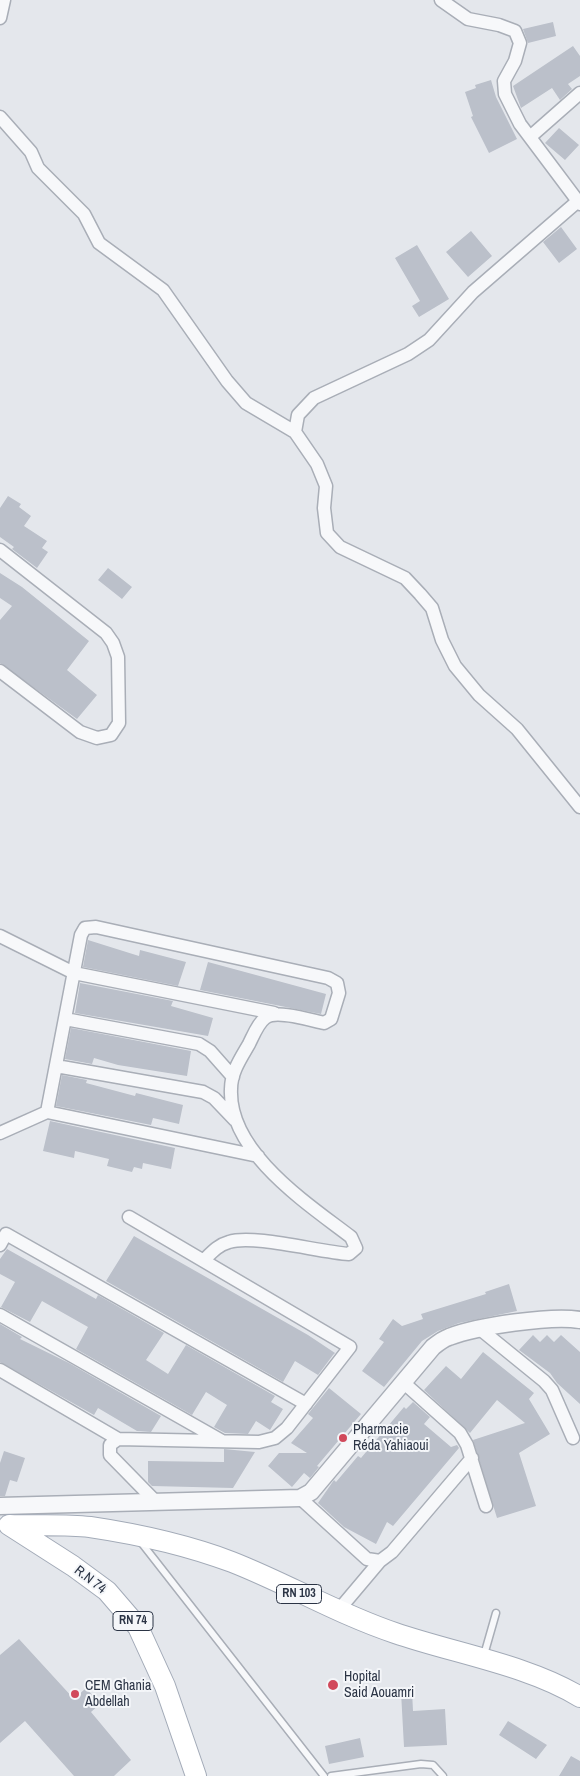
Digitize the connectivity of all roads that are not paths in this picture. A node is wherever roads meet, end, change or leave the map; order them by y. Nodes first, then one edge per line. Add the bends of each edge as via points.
1 (4, 0) edge
2 (441, 0) edge
3 (0, 18) edge
4 (580, 93) edge
5 (0, 116) edge
6 (530, 137) junction
7 (579, 202) edge
8 (294, 432) junction
9 (0, 550) edge
10 (0, 671) edge
11 (580, 807) edge
12 (0, 936) edge
13 (74, 973) junction
14 (274, 1013) junction
15 (65, 1020) junction
16 (56, 1066) junction
17 (234, 1077) junction
18 (47, 1112) junction
19 (238, 1123) junction
20 (0, 1133) edge
21 (258, 1156) junction
22 (129, 1217) dead end
23 (2, 1236) edge
24 (204, 1260) junction
25 (0, 1315) edge
26 (580, 1320) edge
27 (480, 1329) junction
28 (0, 1370) edge
29 (404, 1383) junction
30 (306, 1404) junction
31 (573, 1438) dead end
32 (118, 1439) junction
33 (222, 1441) junction
34 (472, 1458) junction
35 (300, 1498) junction
36 (157, 1503) junction
37 (0, 1506) edge
38 (486, 1506) dead end
39 (3, 1526) edge
40 (136, 1537) junction
41 (380, 1561) junction
42 (337, 1612) junction
43 (496, 1613) dead end
44 (482, 1660) junction
45 (580, 1697) edge
46 (196, 1776) edge
47 (324, 1776) edge
48 (331, 1776) edge
49 (443, 1776) edge

1 - 3 street
2 - 6 street via 468,19 515,31 520,43 504,81 505,94
4 - 6 street
5 - 8 street via 31,152 38,168 84,214 99,243 162,290 246,403
6 - 7 street
7 - 8 street via 473,292 429,340 408,354 314,398 298,414
8 - 11 street via 317,464 326,486 327,533 340,547 405,578 420,594 432,608 442,640 455,666 479,695 517,729
9 - 10 street via 106,633 114,643 118,657 119,723 111,734 97,738 80,732
12 - 13 street
13 - 14 street
13 - 14 street via 81,934 85,928 96,927 328,978 337,983 339,993 331,1019 324,1023
13 - 15 street
14 - 17 street via 264,1018 236,1066
15 - 16 street
15 - 17 street via 199,1044
16 - 18 street
16 - 19 street via 203,1092 214,1098
17 - 19 street via 232,1105
18 - 20 street
18 - 21 street
19 - 21 street
21 - 24 street via 281,1183 351,1237 356,1248 349,1254 249,1240 230,1241 216,1247
22 - 24 street
23 - 30 street
24 - 30 street via 350,1347
25 - 33 street
26 - 27 street via 569,1318
27 - 29 street via 448,1337 433,1347
27 - 31 street via 544,1380 552,1390
28 - 32 street
29 - 34 street via 460,1433
29 - 35 street via 311,1492
30 - 33 street via 275,1438 260,1442
32 - 33 street
32 - 36 street via 110,1445 110,1455
34 - 38 street
34 - 41 street via 392,1552
35 - 36 street
35 - 41 street via 366,1559
36 - 37 street
39 - 40 main road, RN 103 via 88,1527
39 - 46 main road, R.N 74 / RN 74 via 73,1566 107,1592 138,1627 165,1686
40 - 42 main road, RN 103 via 164,1541 233,1562
40 - 47 lane
41 - 42 street
42 - 44 main road, RN 103
43 - 44 lane
44 - 45 main road, RN 103 via 528,1674
48 - 49 lane via 420,1764 432,1765

